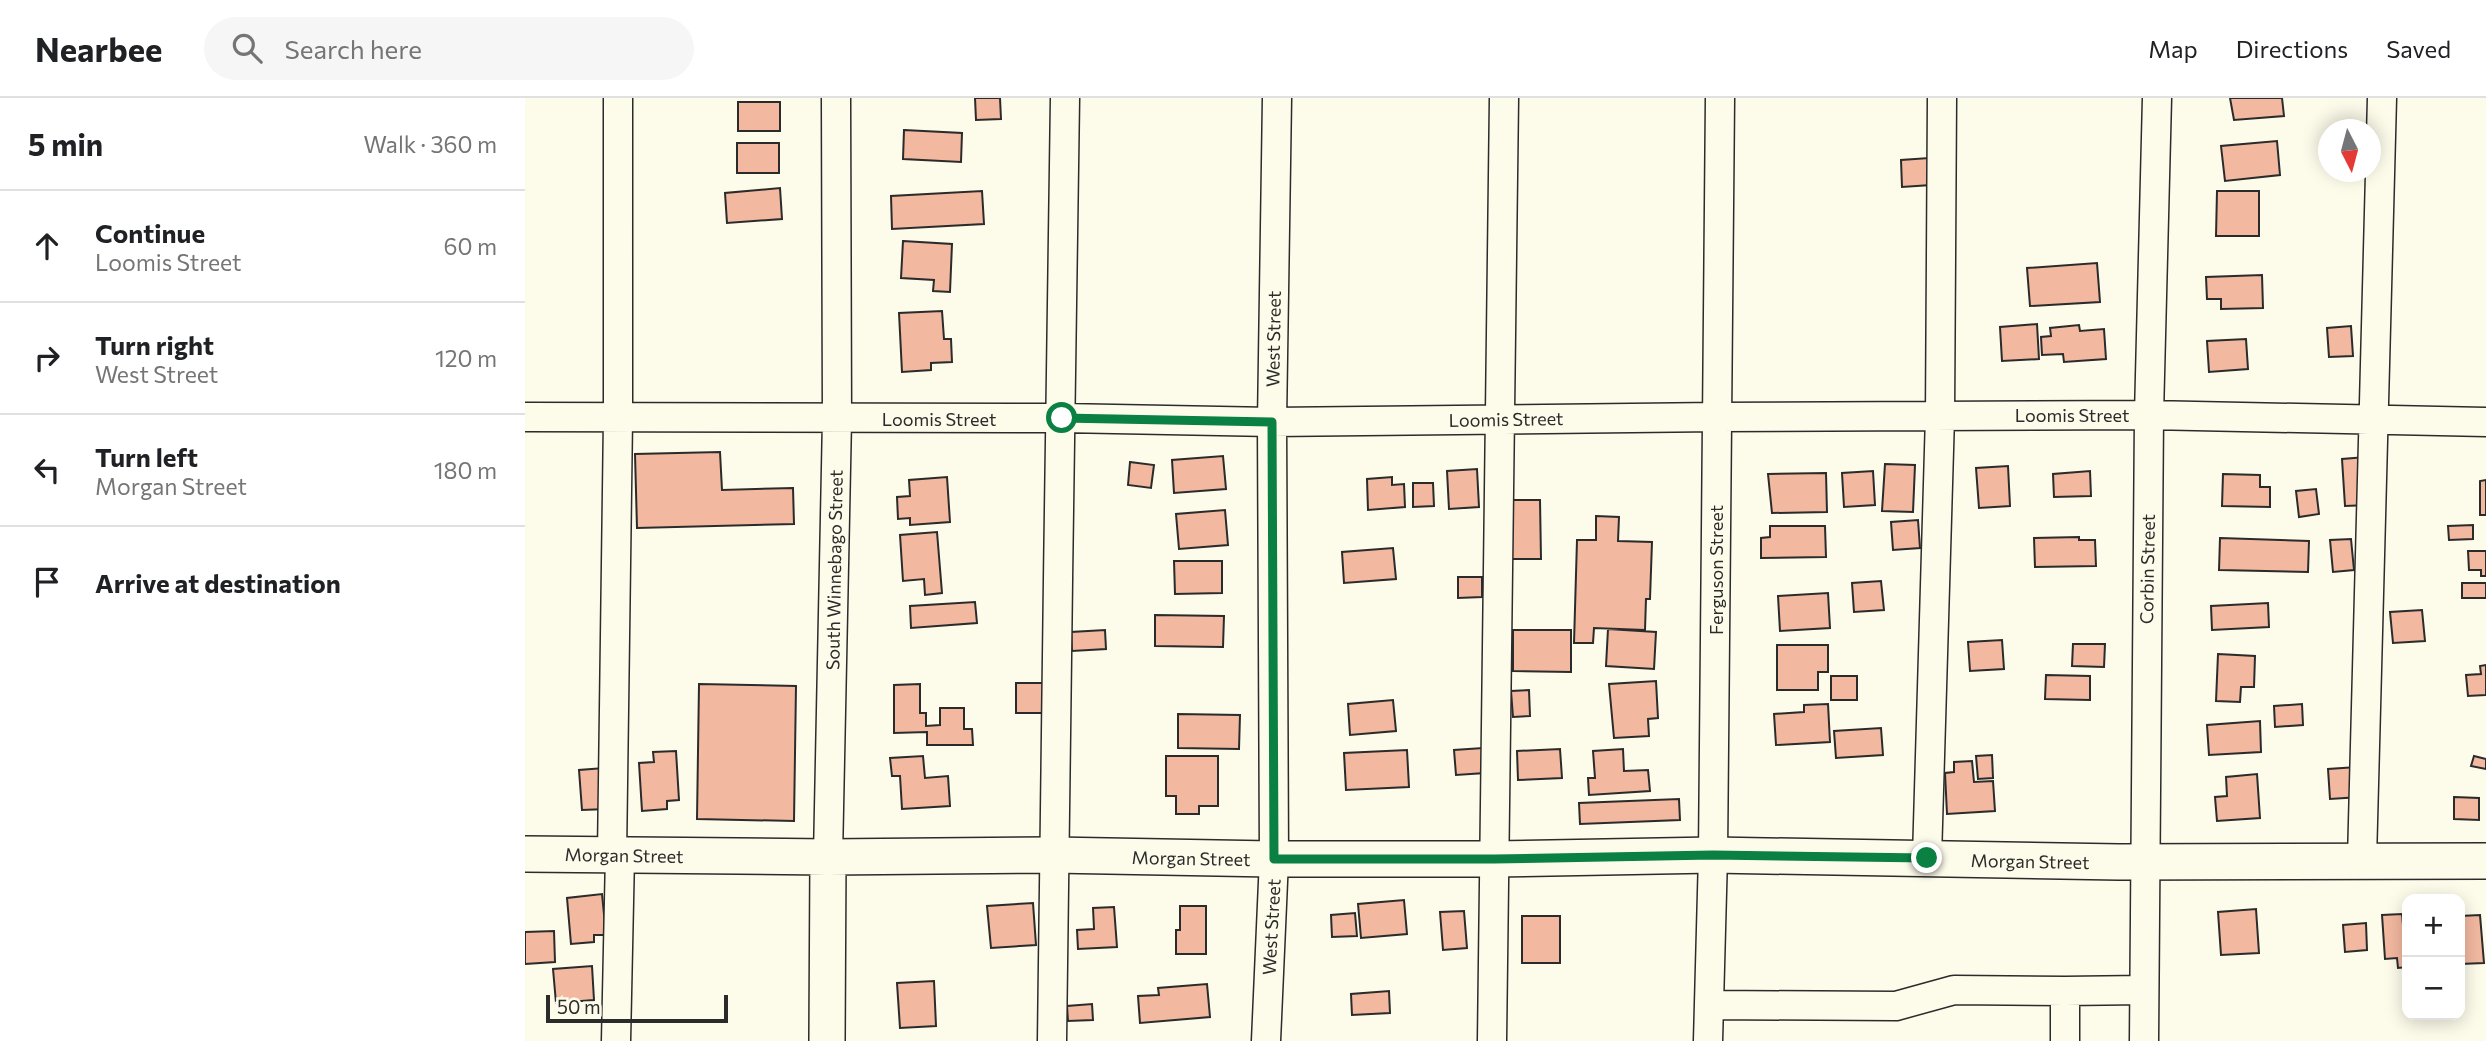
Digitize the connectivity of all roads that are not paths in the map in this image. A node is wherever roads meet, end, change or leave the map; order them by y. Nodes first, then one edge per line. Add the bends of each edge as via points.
1 (618, 98) edge
2 (835, 98) edge
3 (1065, 98) edge
4 (1277, 98) edge
5 (1504, 98) edge
6 (1720, 98) edge
7 (1942, 98) edge
8 (2157, 98) edge
9 (2382, 98) edge
10 (2149, 415) junction
11 (1940, 416) junction
12 (525, 417) edge
13 (1717, 417) junction
14 (618, 418) junction
15 (1062, 418) junction
16 (837, 419) junction
17 (1500, 419) junction
18 (2374, 420) junction
19 (1272, 422) junction
20 (2486, 422) edge
21 (525, 854) edge
22 (616, 855) junction
23 (1053, 855) junction
24 (1713, 855) junction
25 (828, 857) junction
26 (1927, 858) junction
27 (1274, 859) junction
28 (1494, 859) junction
29 (2362, 860) junction
30 (2486, 861) edge
31 (2144, 862) junction
32 (2144, 990) junction
33 (2065, 991) junction
34 (1709, 1005) junction
35 (616, 1041) edge
36 (827, 1041) edge
37 (1052, 1041) edge
38 (1266, 1041) edge
39 (1492, 1041) edge
40 (1708, 1041) edge
41 (2065, 1041) edge
42 (2144, 1041) edge

1 - 14 street
2 - 16 street, South Winnebago Street
3 - 15 street
4 - 19 street, West Street
5 - 17 street
6 - 13 street, Ferguson Street
7 - 11 street
8 - 10 street, Corbin Street
9 - 18 street
10 - 11 street, Loomis Street
10 - 18 street, Loomis Street
10 - 31 street, Corbin Street
11 - 13 street, Loomis Street
11 - 26 street
12 - 14 street, Loomis Street
13 - 17 street, Loomis Street
13 - 24 street, Ferguson Street
14 - 16 street, Loomis Street
14 - 22 street
15 - 16 street, Loomis Street
15 - 19 street, Loomis Street
15 - 23 street
16 - 25 street, South Winnebago Street
17 - 19 street, Loomis Street
17 - 28 street
18 - 20 street, Loomis Street
18 - 29 street
19 - 27 street, West Street
21 - 22 main road, Morgan Street
22 - 25 main road, Morgan Street
22 - 35 street
23 - 25 main road, Morgan Street
23 - 27 main road, Morgan Street
23 - 37 street
24 - 26 main road, Morgan Street
24 - 28 main road, Morgan Street
24 - 34 street, Ferguson Street
25 - 36 main road, South Winnebago Street
26 - 31 main road, Morgan Street
27 - 28 main road, Morgan Street
27 - 38 street, West Street
28 - 39 street
29 - 30 main road, Morgan Street
29 - 31 main road, Morgan Street
31 - 32 street, Corbin Street
32 - 33 street
32 - 42 street, Corbin Street
33 - 34 street via 1954,990 1896,1006
33 - 41 street
34 - 40 street, Ferguson Street

